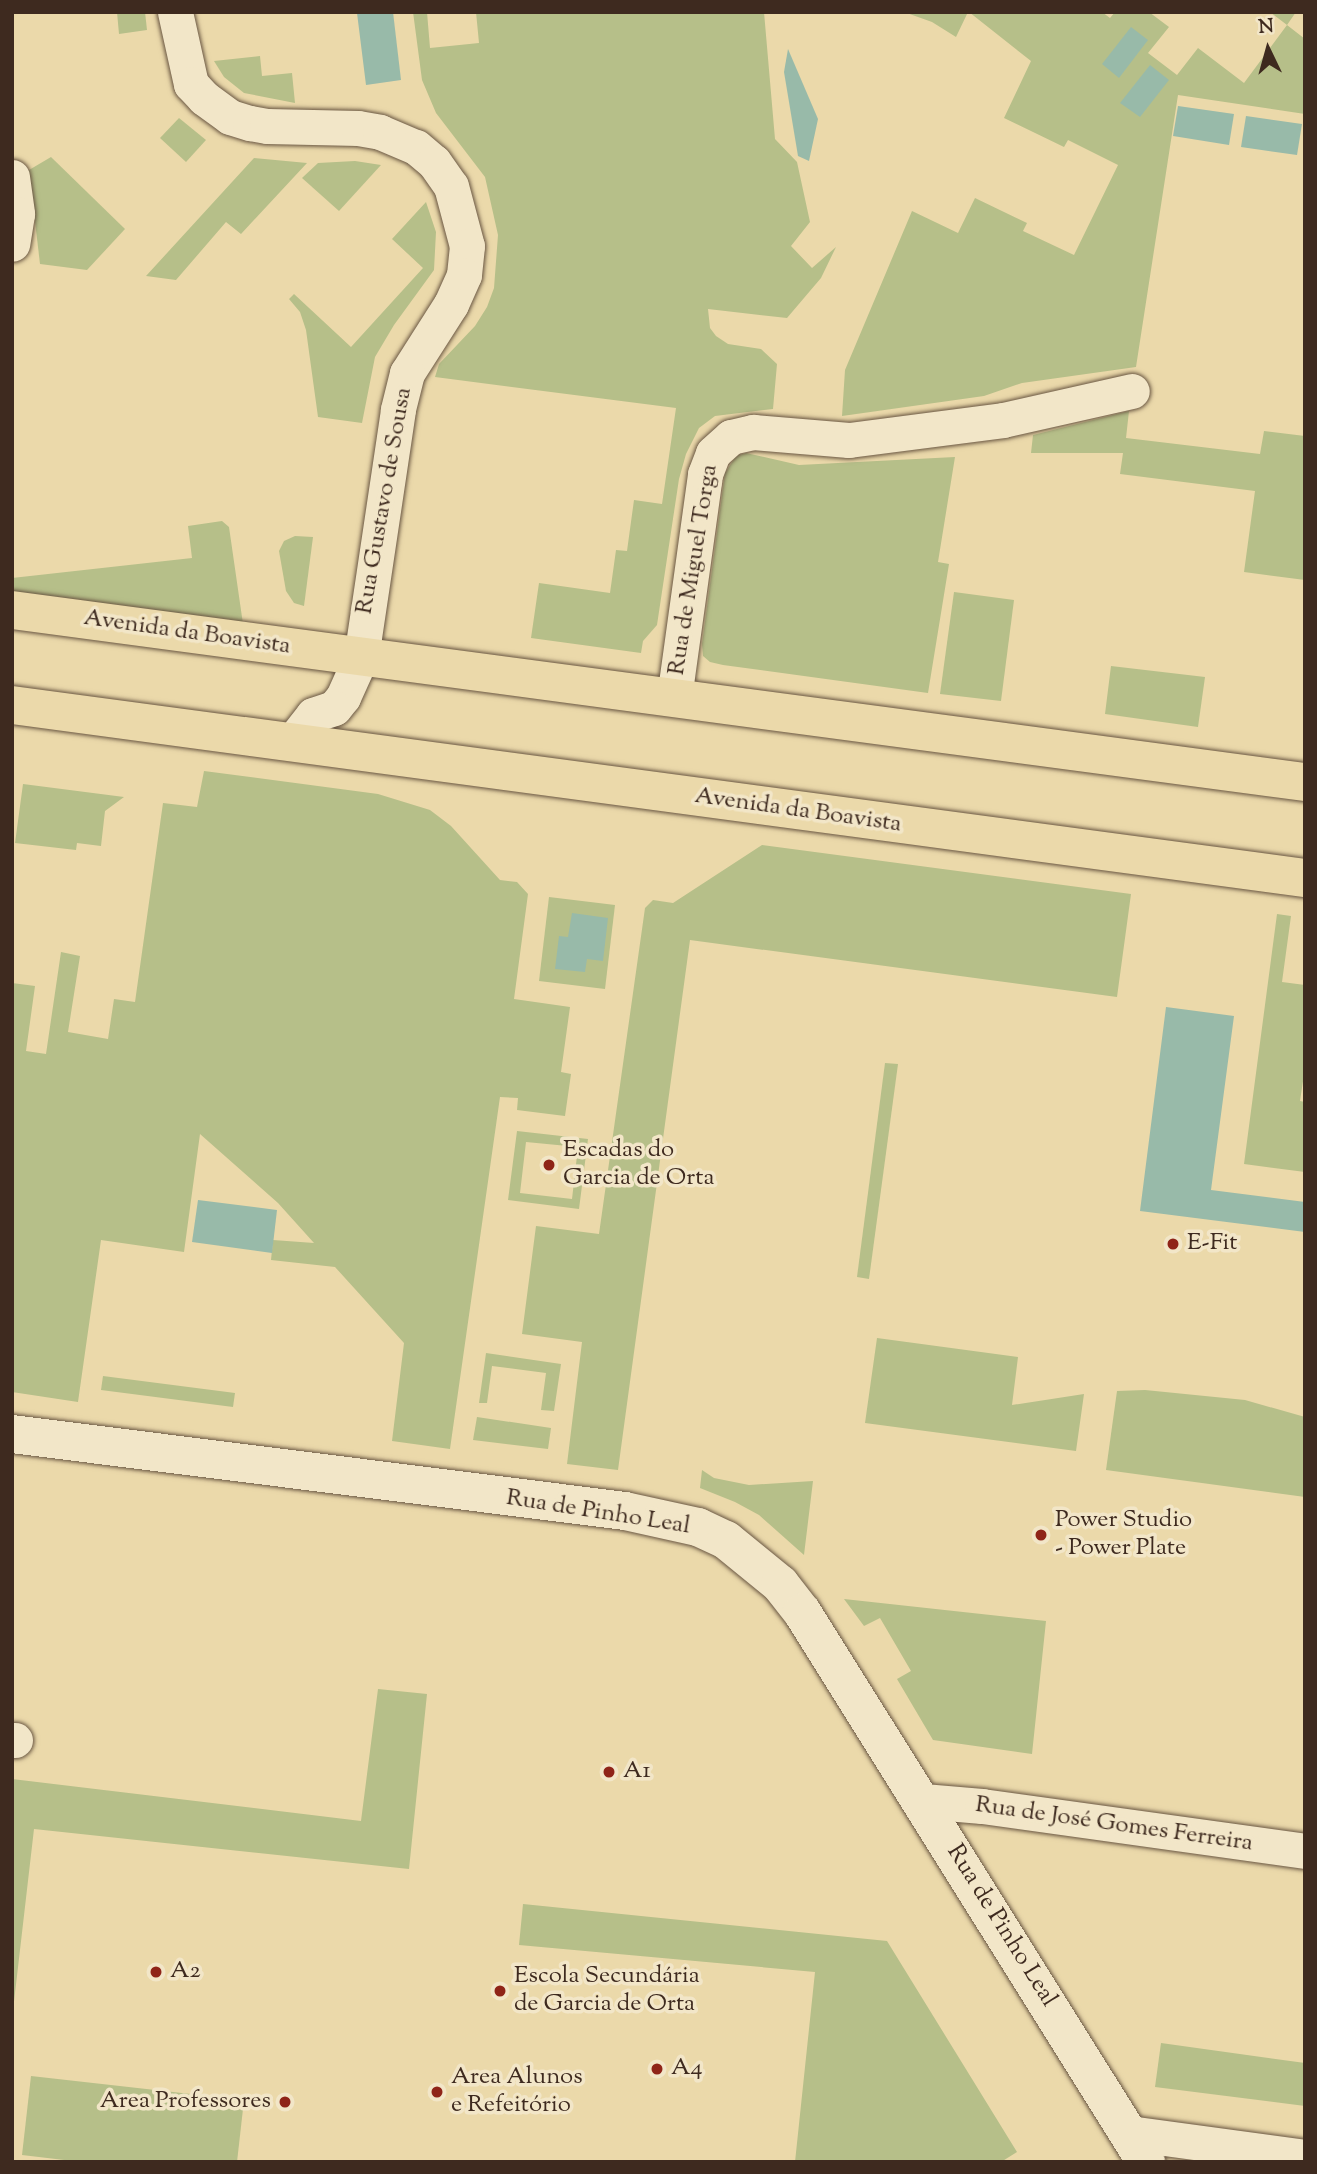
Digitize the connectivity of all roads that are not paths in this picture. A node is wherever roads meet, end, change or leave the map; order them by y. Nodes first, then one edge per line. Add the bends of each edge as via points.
1 (175, 12) edge
2 (12, 177) edge
3 (12, 244) edge
4 (1132, 391) dead end
5 (12, 610) edge
6 (361, 657) junction
7 (674, 698) junction
8 (12, 705) edge
9 (292, 741) junction
10 (1305, 782) edge
11 (1305, 878) edge
12 (12, 1434) edge
13 (923, 1801) junction
14 (1305, 1851) edge
15 (1137, 2148) edge
16 (1305, 2157) edge

1 - 6 street, Rua Gustavo de Sousa via 191,84 230,117 267,127 358,128 416,147 451,186 461,214 467,246 464,275 407,373 398,410
2 - 3 street via 17,214
4 - 7 street, Rua de Miguel Torga via 1003,420 849,440 753,432 732,437 713,453 705,474
5 - 6 main road, Avenida da Boavista
6 - 7 main road, Avenida da Boavista
6 - 9 street via 334,708 313,715
7 - 10 main road, Avenida da Boavista
8 - 9 main road, Avenida da Boavista
9 - 11 main road, Avenida da Boavista
12 - 13 street, Rua de Pinho Leal via 625,1511 698,1527 726,1540 780,1584
13 - 14 street, Rua de José Gomes Ferreira
13 - 15 street, Rua de Pinho Leal
15 - 16 street

